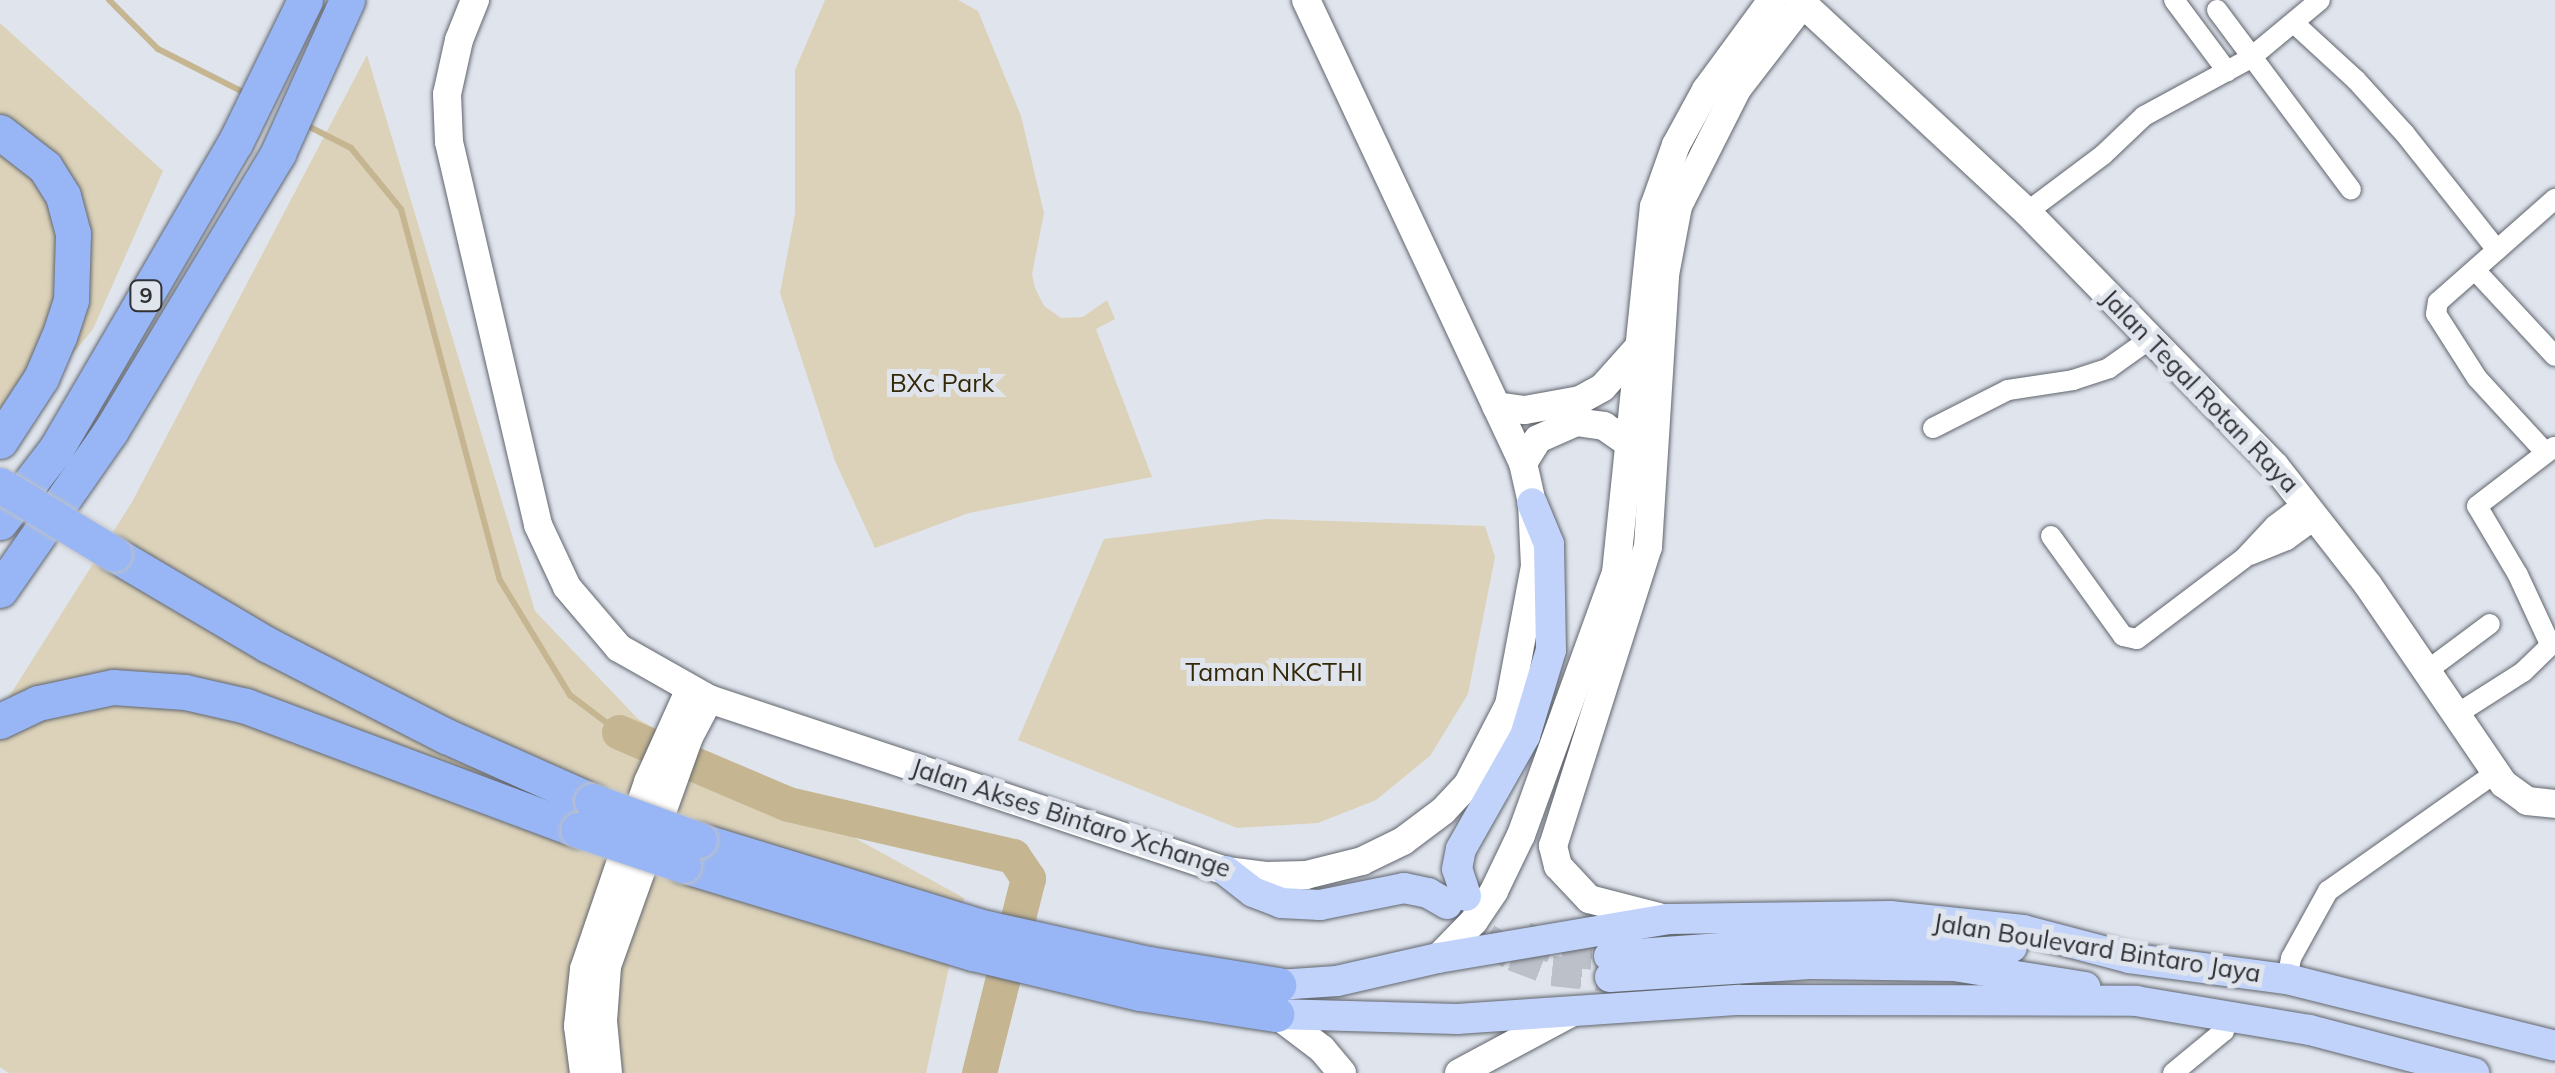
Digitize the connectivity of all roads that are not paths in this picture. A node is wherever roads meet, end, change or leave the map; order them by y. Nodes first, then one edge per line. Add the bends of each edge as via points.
1 (305, 0) edge
2 (347, 0) edge
3 (474, 0) edge
4 (1306, 0) edge
5 (1772, 0) edge
6 (2174, 0) edge
7 (2317, 1) edge
8 (1800, 2) edge
9 (2217, 10) dead end
10 (2295, 24) junction
11 (2249, 59) junction
12 (2226, 71) junction
13 (0, 132) edge
14 (2351, 190) dead end
15 (2555, 198) edge
16 (2027, 212) junction
17 (2497, 250) junction
18 (2474, 270) junction
19 (2151, 338) junction
20 (1649, 350) junction
21 (2555, 356) edge
22 (1496, 406) junction
23 (1933, 428) dead end
24 (0, 441) edge
25 (1627, 442) junction
26 (2550, 450) edge
27 (1523, 463) junction
28 (0, 485) edge
29 (1532, 503) junction
30 (2312, 510) junction
31 (0, 522) edge
32 (2051, 536) dead end
33 (0, 590) edge
34 (2490, 624) dead end
35 (2553, 643) edge
36 (2428, 670) junction
37 (699, 695) junction
38 (2457, 714) junction
39 (0, 721) edge
40 (2496, 773) junction
41 (660, 786) junction
42 (2555, 804) edge
43 (585, 815) junction
44 (1521, 836) junction
45 (1553, 846) junction
46 (1226, 871) junction
47 (1668, 919) junction
48 (1438, 958) junction
49 (2129, 958) junction
50 (2288, 979) junction
51 (1277, 999) junction
52 (2136, 1001) junction
53 (1572, 1012) junction
54 (2228, 1013) junction
55 (2555, 1046) edge
56 (584, 1073) edge
57 (608, 1073) edge
58 (1342, 1073) edge
59 (1460, 1073) edge
60 (2172, 1073) edge
61 (2474, 1073) edge

1 - 31 highway, 9 via 235,143 56,449
2 - 33 highway, 9 via 278,153 110,432
3 - 37 main road, Jalan Akses Bintaro Xchange via 447,94 449,142 538,524 568,587 619,648
4 - 22 main road, Jalan Akses Bintaro Xchange
5 - 20 main road, Jalan Tegal Rotan Raya via 1706,90 1676,145 1654,207
6 - 12 street
7 - 10 street
8 - 16 main road, Jalan Tegal Rotan Raya
8 - 20 main road, Jalan Tegal Rotan Raya via 1737,89 1678,206
9 - 11 street
10 - 11 street
10 - 17 street via 2405,134
11 - 12 street
11 - 14 street
12 - 16 street via 2144,116
13 - 24 highway via 45,167 63,196 73,250 70,300 59,336
15 - 17 street
16 - 19 main road, Jalan Tegal Rotan Raya
17 - 18 street
18 - 21 street
18 - 26 street via 2438,302 2436,314 2476,378
19 - 23 street via 2109,368 2008,390
19 - 30 main road, Jalan Tegal Rotan Raya
20 - 22 main road via 1580,400 1540,409
20 - 25 main road, Jalan Tegal Rotan Raya
20 - 45 main road, Jalan Tegal Rotan Raya via 1648,546
22 - 27 main road, Jalan Akses Bintaro Xchange
25 - 27 main road via 1604,426 1576,422 1538,439
25 - 44 main road, Jalan Tegal Rotan Raya via 1616,573
26 - 35 street via 2477,506
27 - 29 main road, Jalan Akses Bintaro Xchange
28 - 43 highway, bridge via 286,654
29 - 46 main road, Jalan Akses Bintaro Xchange via 1535,566 1516,677 1490,750 1468,784 1403,841 1362,861 1306,875
29 - 46 main road via 1551,561 1551,650 1525,736 1461,849 1456,900 1404,888 1320,905 1281,903
30 - 32 street via 2275,525 2244,558 2147,634 2128,639
30 - 36 main road, Jalan Tegal Rotan Raya
34 - 36 street
35 - 38 street via 2523,672
36 - 38 main road, Jalan Tegal Rotan Raya
37 - 41 main road
37 - 46 main road, Jalan Akses Bintaro Xchange
38 - 40 main road, Jalan Tegal Rotan Raya
39 - 43 highway via 38,702 113,687 186,692
40 - 42 main road, Jalan Tegal Rotan Raya via 2527,802
40 - 50 street via 2328,890 2291,958
41 - 56 main road via 584,969 578,1026
41 - 57 main road via 607,966
43 - 51 highway, bridge via 978,940 1057,958 1140,993
44 - 45 main road via 1535,852
44 - 48 main road, Jalan Tegal Rotan Raya via 1474,921
45 - 47 main road via 1564,875 1589,899
47 - 48 main road, Jalan Boulevard Bintaro Jaya
47 - 49 main road, Jalan Boulevard Bintaro Jaya via 1822,914 1965,922
48 - 51 main road, Jalan Boulevard Bintaro Jaya
49 - 50 main road, Jalan Boulevard Bintaro Jaya
49 - 52 main road via 1861,942 1610,967 1954,966 2070,983
50 - 55 main road, Jalan Boulevard Bintaro Jaya
51 - 53 main road, Jalan Boulevard Bintaro Jaya via 1457,1019
51 - 58 main road
52 - 53 main road, Jalan Boulevard Bintaro Jaya via 1739,1000
52 - 54 main road, Jalan Boulevard Bintaro Jaya
53 - 59 main road
54 - 60 street via 2224,1031
54 - 61 main road, Jalan Boulevard Bintaro Jaya

